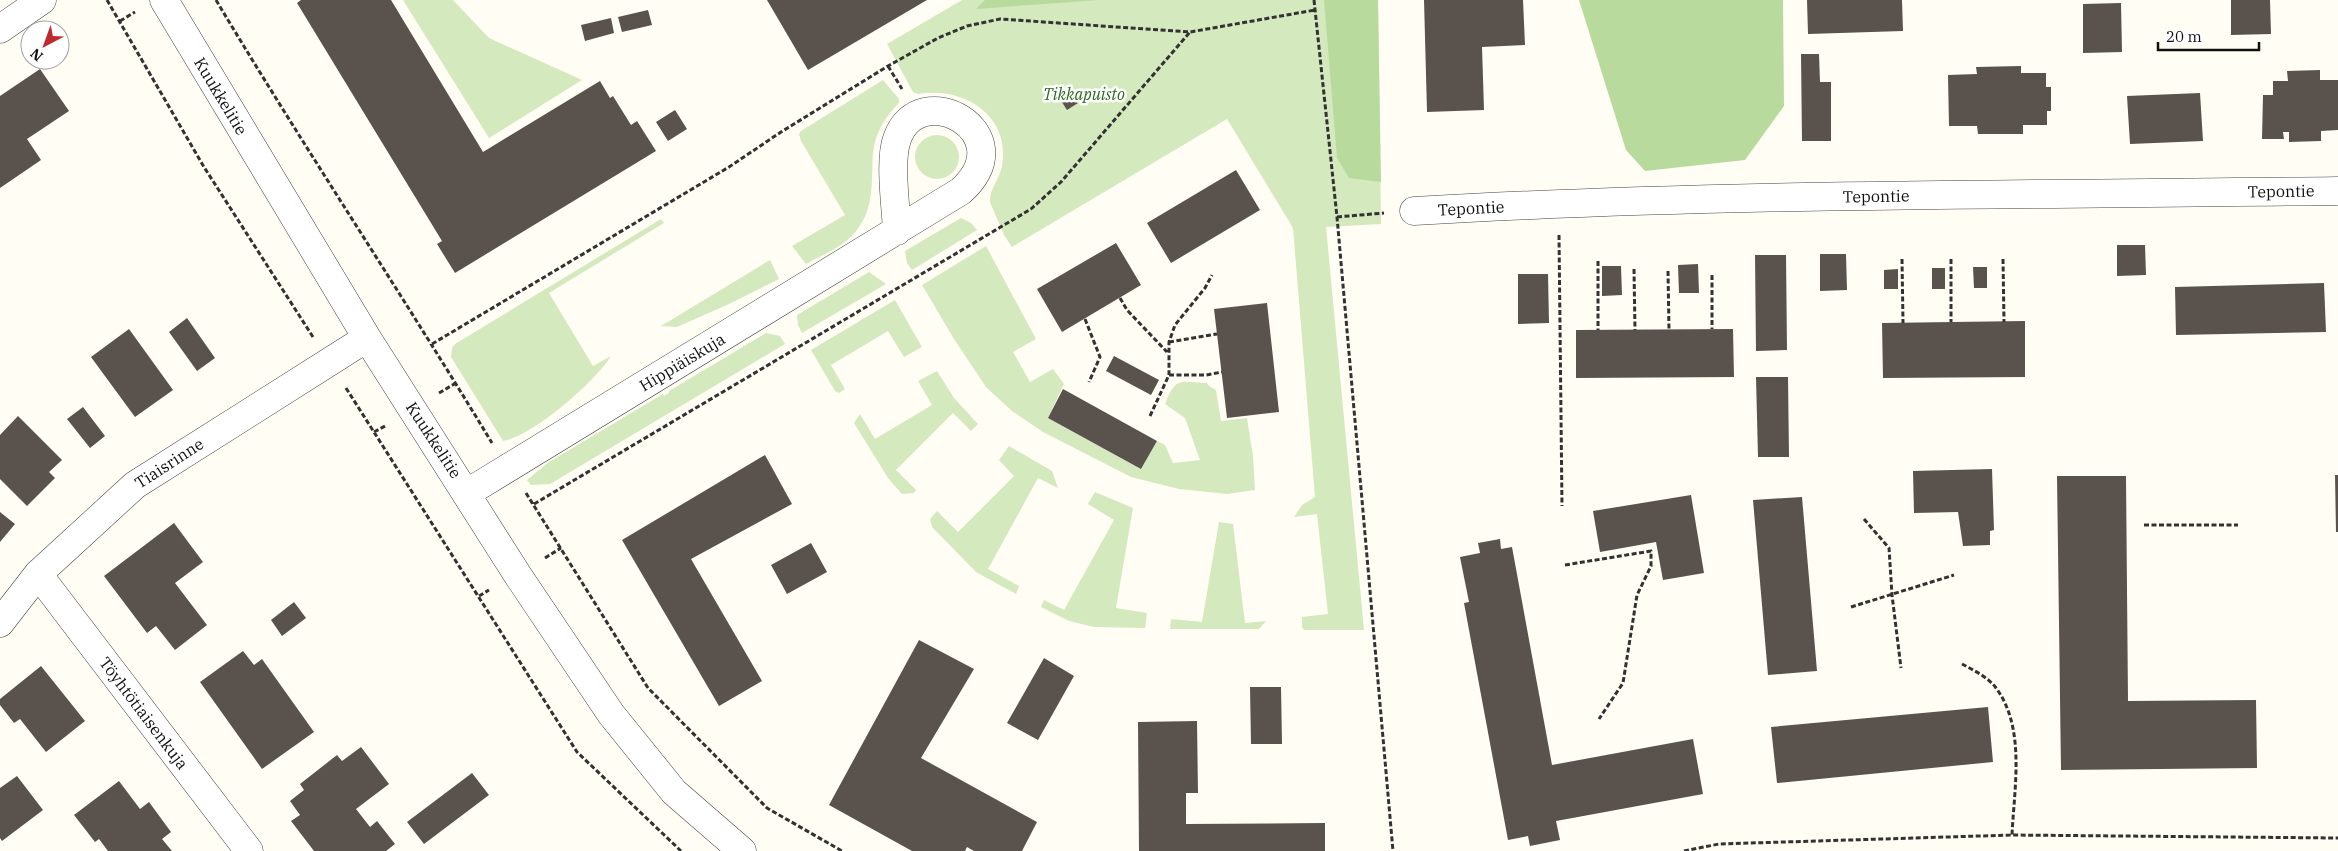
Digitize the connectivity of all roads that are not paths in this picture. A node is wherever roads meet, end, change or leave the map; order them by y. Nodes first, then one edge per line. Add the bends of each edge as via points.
1 (42, 0) edge
2 (164, 0) edge
3 (0, 29) edge
4 (2338, 191) edge
5 (1414, 211) road end
6 (897, 231) dead end
7 (368, 338) junction
8 (467, 492) junction
9 (38, 574) junction
10 (0, 623) edge
11 (250, 851) edge
12 (742, 851) edge

1 - 3 street
2 - 7 street, Kuukkelitie
4 - 5 street, Tepontie via 1858,197
6 - 8 street, Hippiäiskuja
7 - 8 street, Kuukkelitie
7 - 9 street, Tiaisrinne via 135,485
8 - 12 street, Kuukkelitie via 611,714 674,792
9 - 10 street, Tiaisrinne
9 - 11 street, Töyhtötiaisenkuja

